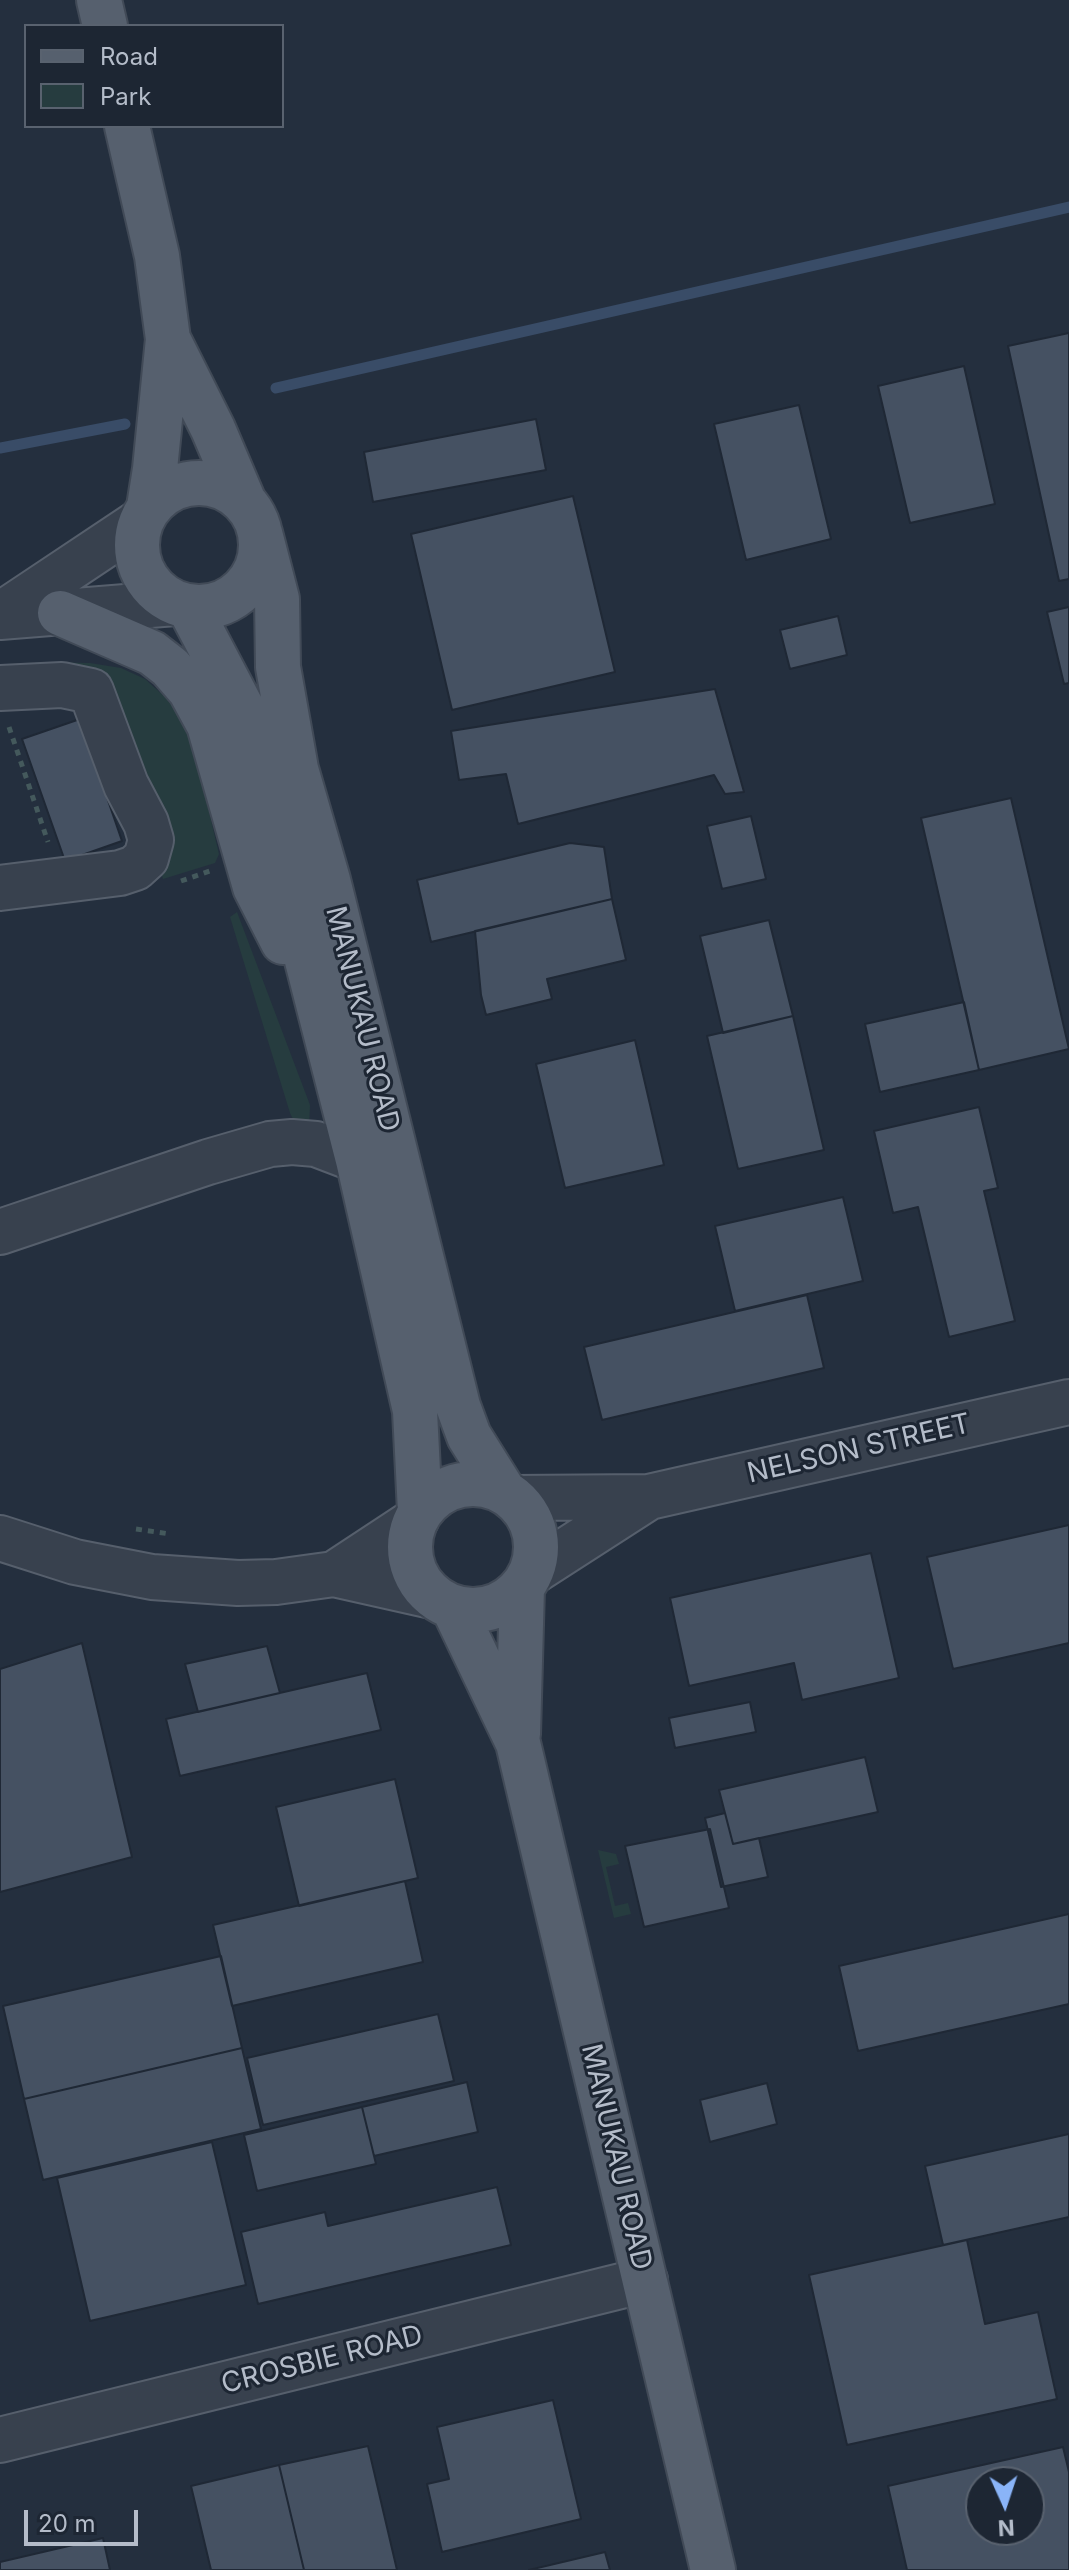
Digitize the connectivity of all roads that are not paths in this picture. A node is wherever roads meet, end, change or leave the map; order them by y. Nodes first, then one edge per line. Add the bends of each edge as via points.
1 (99, 0) edge
2 (105, 24) edge
3 (127, 128) edge
4 (168, 339) junction
5 (145, 514) junction
6 (252, 518) junction
7 (182, 605) junction
8 (60, 613) junction
9 (0, 616) edge
10 (4, 706) edge
11 (0, 888) edge
12 (321, 1019) junction
13 (358, 1160) junction
14 (0, 1232) edge
15 (1069, 1402) edge
16 (509, 1495) junction
17 (649, 1497) junction
18 (418, 1516) junction
19 (0, 1538) edge
20 (334, 1574) junction
21 (526, 1581) junction
22 (443, 1601) junction
23 (518, 1743) junction
24 (645, 2280) junction
25 (0, 2440) edge
26 (713, 2570) edge

1 - 2 main road
3 - 4 main road, MANUKAU ROAD via 157,256
4 - 5 main road, MANUKAU ROAD via 155,469
4 - 6 main road, MANUKAU ROAD
5 - 6 main road via 165,493 185,484 206,483 227,490
5 - 7 main road via 136,541 141,569 158,593
5 - 9 street
6 - 7 main road via 261,550 249,582 223,603 206,608
6 - 16 main road, MANUKAU ROAD via 277,599 278,667 296,769 458,1406 469,1436
7 - 8 street
7 - 12 main road, MANUKAU ROAD via 243,710
8 - 9 street
8 - 12 main road via 152,653 190,690 209,725 255,887
10 - 11 street via 62,685 91,691 151,840 146,858 120,873
12 - 13 main road, MANUKAU ROAD
13 - 14 street via 316,1144 270,1144
13 - 18 main road, MANUKAU ROAD via 415,1411
15 - 17 street, NELSON STREET
16 - 17 street, NELSON STREET
16 - 18 main road via 468,1484 433,1498
16 - 21 main road via 525,1510 534,1532 536,1557
17 - 21 street, NELSON STREET
18 - 20 street
18 - 22 main road via 410,1539 411,1560 419,1579
19 - 20 street via 75,1562 152,1577 238,1583
20 - 22 street
21 - 22 main road via 507,1601 490,1608 471,1611
21 - 23 main road, MANUKAU ROAD
22 - 23 main road, MANUKAU ROAD
23 - 24 main road, MANUKAU ROAD
24 - 25 street, CROSBIE ROAD
24 - 26 main road, MANUKAU ROAD

